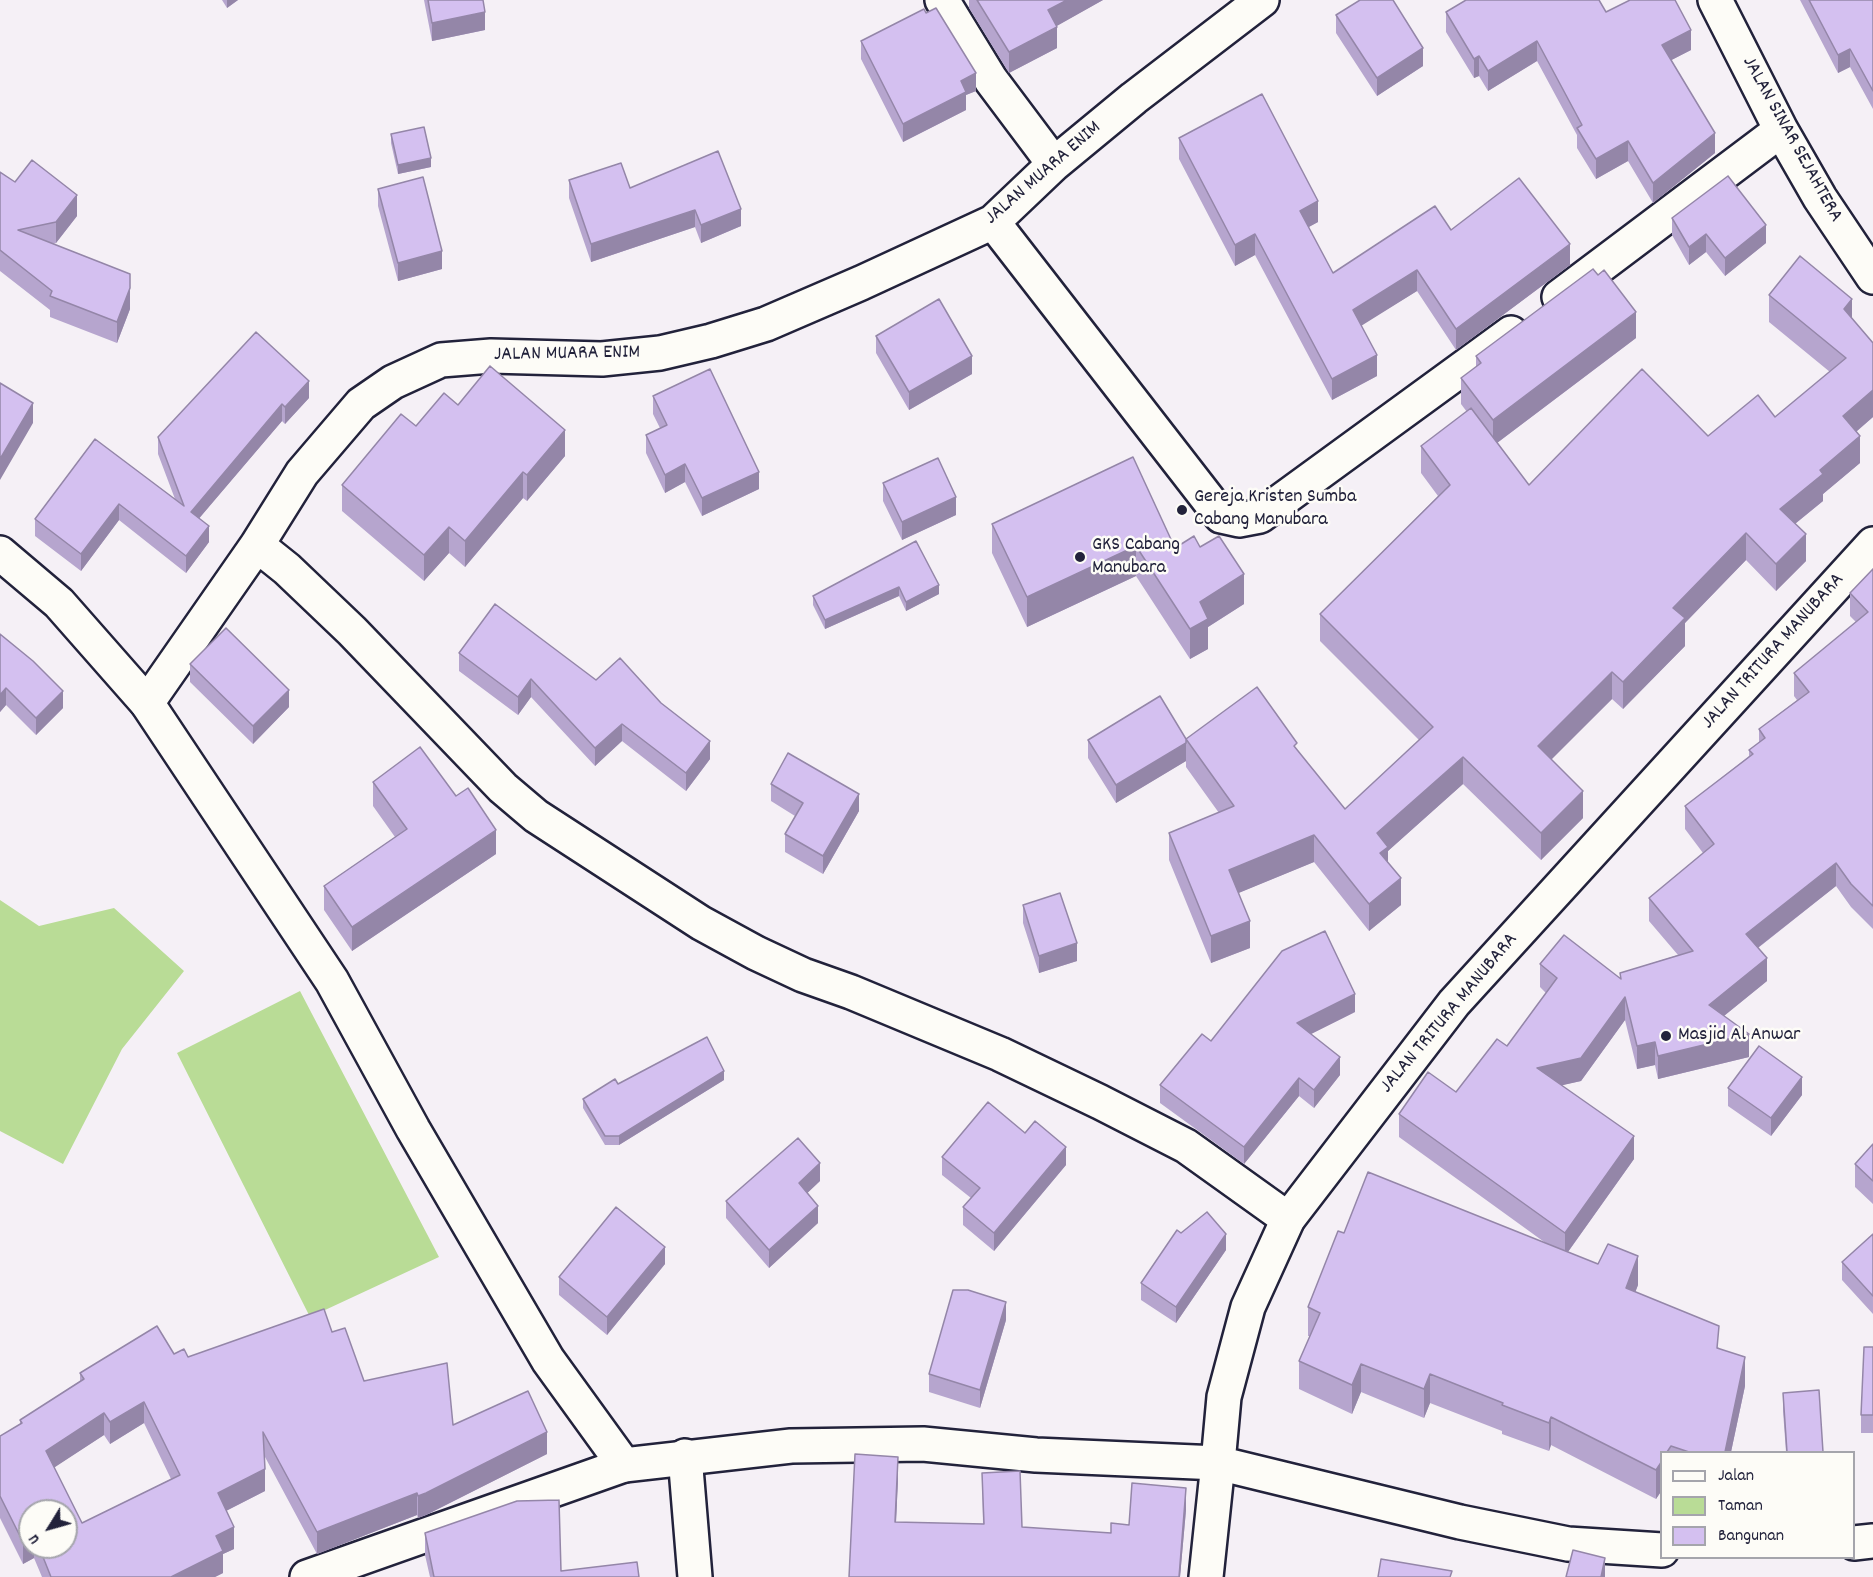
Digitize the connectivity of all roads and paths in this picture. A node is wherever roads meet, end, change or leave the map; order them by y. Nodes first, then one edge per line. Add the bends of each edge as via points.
1 (942, 0) edge
2 (1262, 0) edge
3 (1715, 0) edge
4 (1781, 130) junction
5 (1054, 164) junction
6 (993, 222) junction
7 (1873, 277) edge
8 (1873, 544) edge
9 (257, 545) junction
10 (0, 553) edge
11 (147, 703) junction
12 (1288, 1219) junction
13 (685, 1456) junction
14 (1218, 1463) junction
15 (624, 1465) junction
16 (1873, 1541) edge
17 (1855, 1543) edge
18 (1660, 1550) edge
19 (307, 1577) edge
20 (695, 1577) edge
21 (1206, 1577) edge

1 - 5 street via 991,80
2 - 5 street, JALAN MUARA ENIM
3 - 4 street, JALAN SINAR SEJAHTERA
4 - 6 street via 1484,354 1260,516 1239,520 1221,516
4 - 7 street, JALAN SINAR SEJAHTERA via 1820,198
5 - 6 street, JALAN MUARA ENIM
6 - 9 street, JALAN MUARA ENIM via 766,324 711,342 660,353 602,359 491,356 441,360 418,368 361,404 338,429 302,473
8 - 12 street, JALAN TRITURA MANUBARA via 1454,1003
9 - 11 street, JALAN MUARA ENIM
9 - 12 street via 352,631 503,788 536,816 701,923 756,953 1000,1053 1100,1102 1186,1146
10 - 11 street via 59,603
11 - 15 street via 332,981 548,1360
12 - 14 street, JALAN TRITURA MANUBARA via 1248,1307 1224,1397
13 - 14 street via 791,1446 923,1444 1036,1455
13 - 15 street
13 - 20 street
14 - 18 street via 1568,1544
14 - 21 street, JALAN TRITURA MANUBARA
15 - 19 street
16 - 17 street

